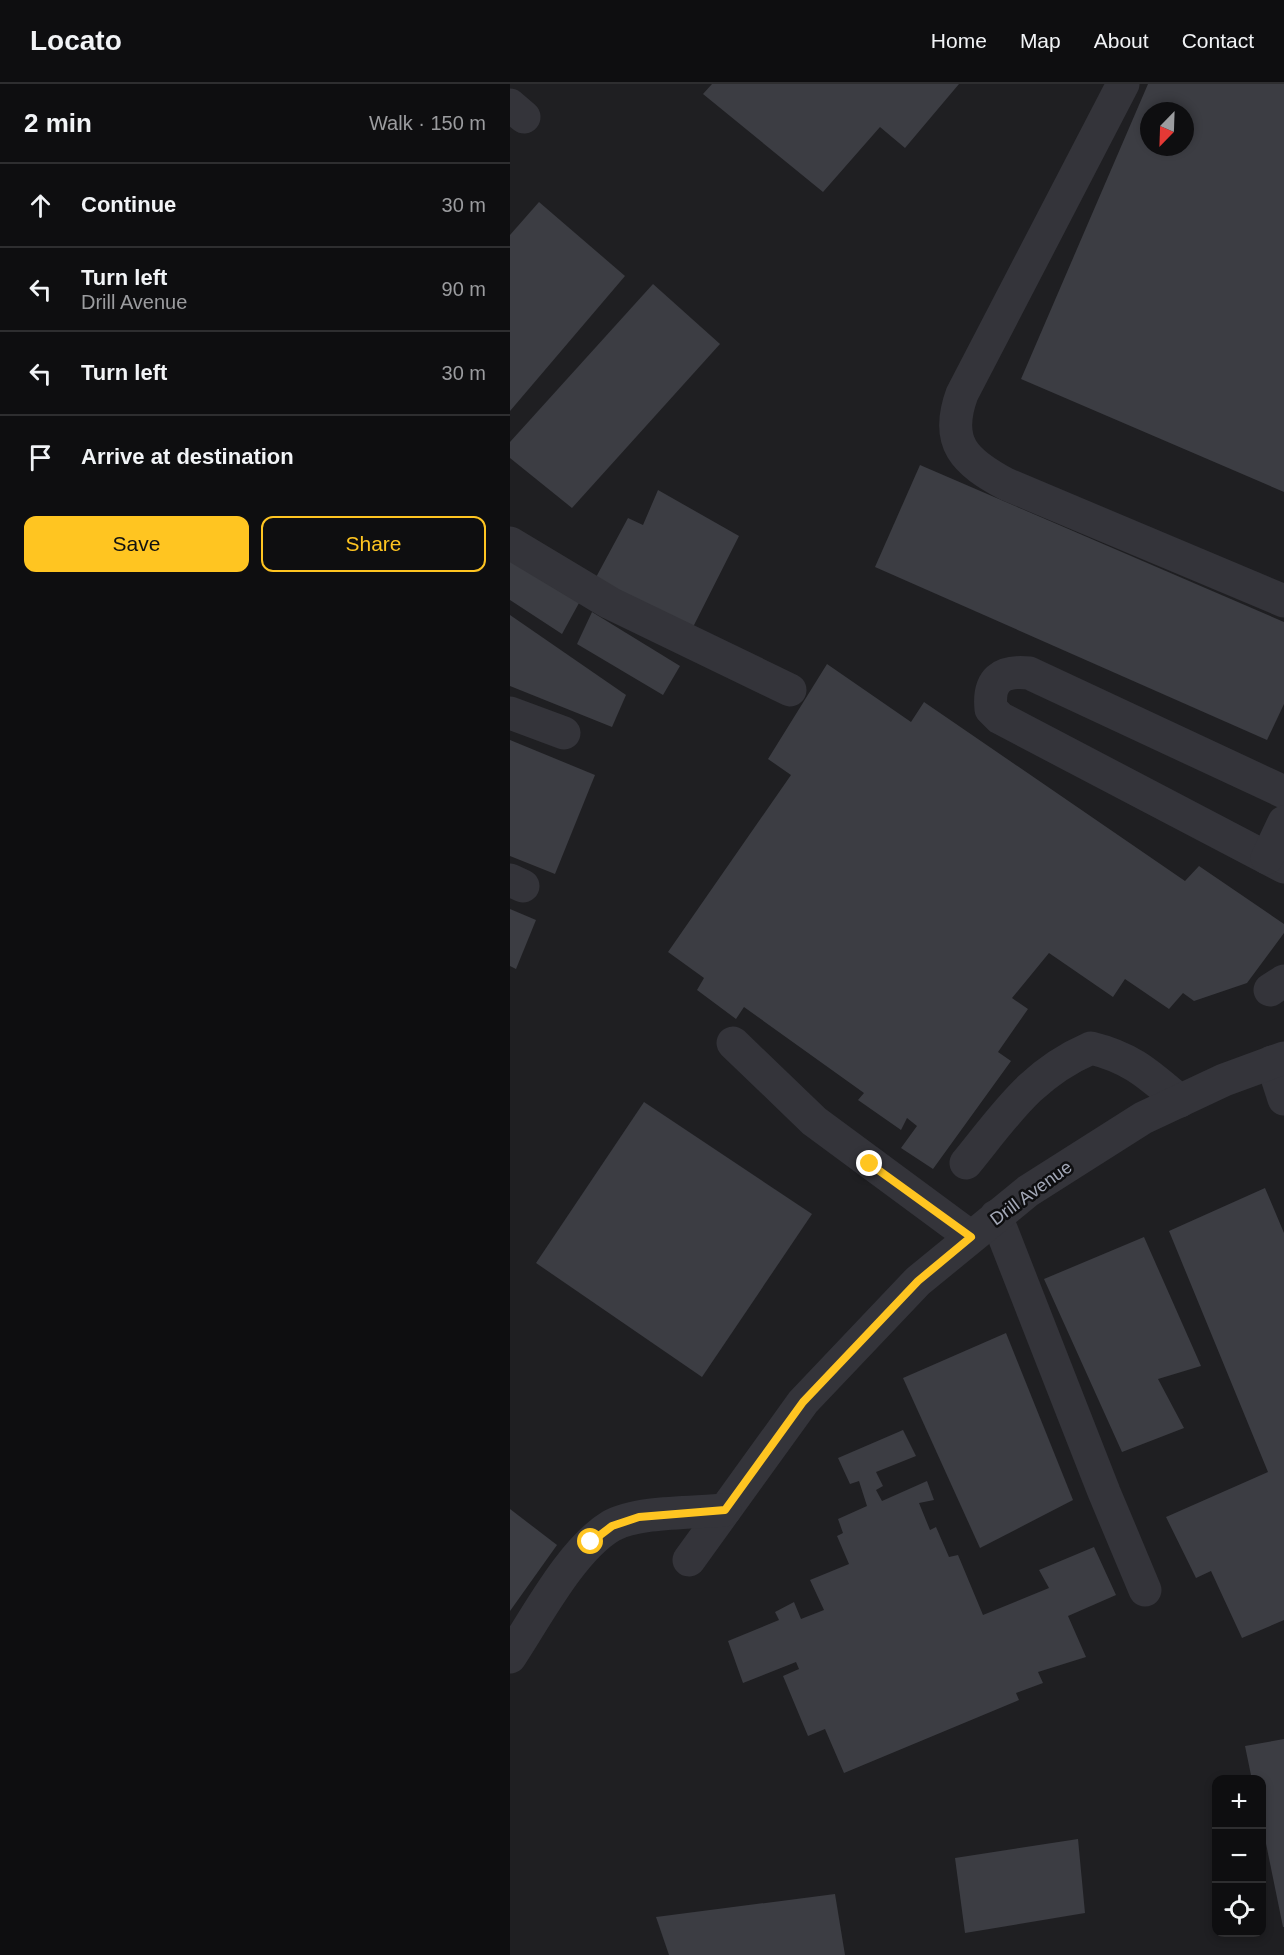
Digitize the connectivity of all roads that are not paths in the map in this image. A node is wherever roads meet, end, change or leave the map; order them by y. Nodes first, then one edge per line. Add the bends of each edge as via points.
1 (1123, 84) edge
2 (510, 543) edge
3 (1284, 601) edge
4 (790, 690) dead end
5 (510, 713) edge
6 (564, 733) dead end
7 (1284, 792) edge
8 (1284, 822) edge
9 (1275, 863) edge
10 (733, 1043) dead end
11 (1278, 1060) edge
12 (1284, 1099) edge
13 (1180, 1101) junction
14 (966, 1163) dead end
15 (996, 1216) junction
16 (971, 1237) junction
17 (725, 1510) junction
18 (689, 1560) dead end
19 (1145, 1590) dead end
20 (510, 1657) edge

1 - 3 street via 962,394 956,414 960,448 983,472 1006,484
2 - 4 street via 610,603
5 - 6 street
7 - 9 street via 1029,673 1002,675 993,683 991,709 1000,718
8 - 9 street
10 - 16 street via 814,1121
11 - 12 street
11 - 13 street, Drill Avenue
13 - 14 street via 1138,1066 1114,1053 1091,1048 1051,1069 1025,1091
13 - 15 street, Drill Avenue via 1143,1118 1028,1191
15 - 16 street, Drill Avenue
15 - 19 street
16 - 17 street, Drill Avenue via 918,1281 803,1402
17 - 18 street, Drill Avenue
17 - 20 street via 639,1517 612,1526 591,1542 566,1571

